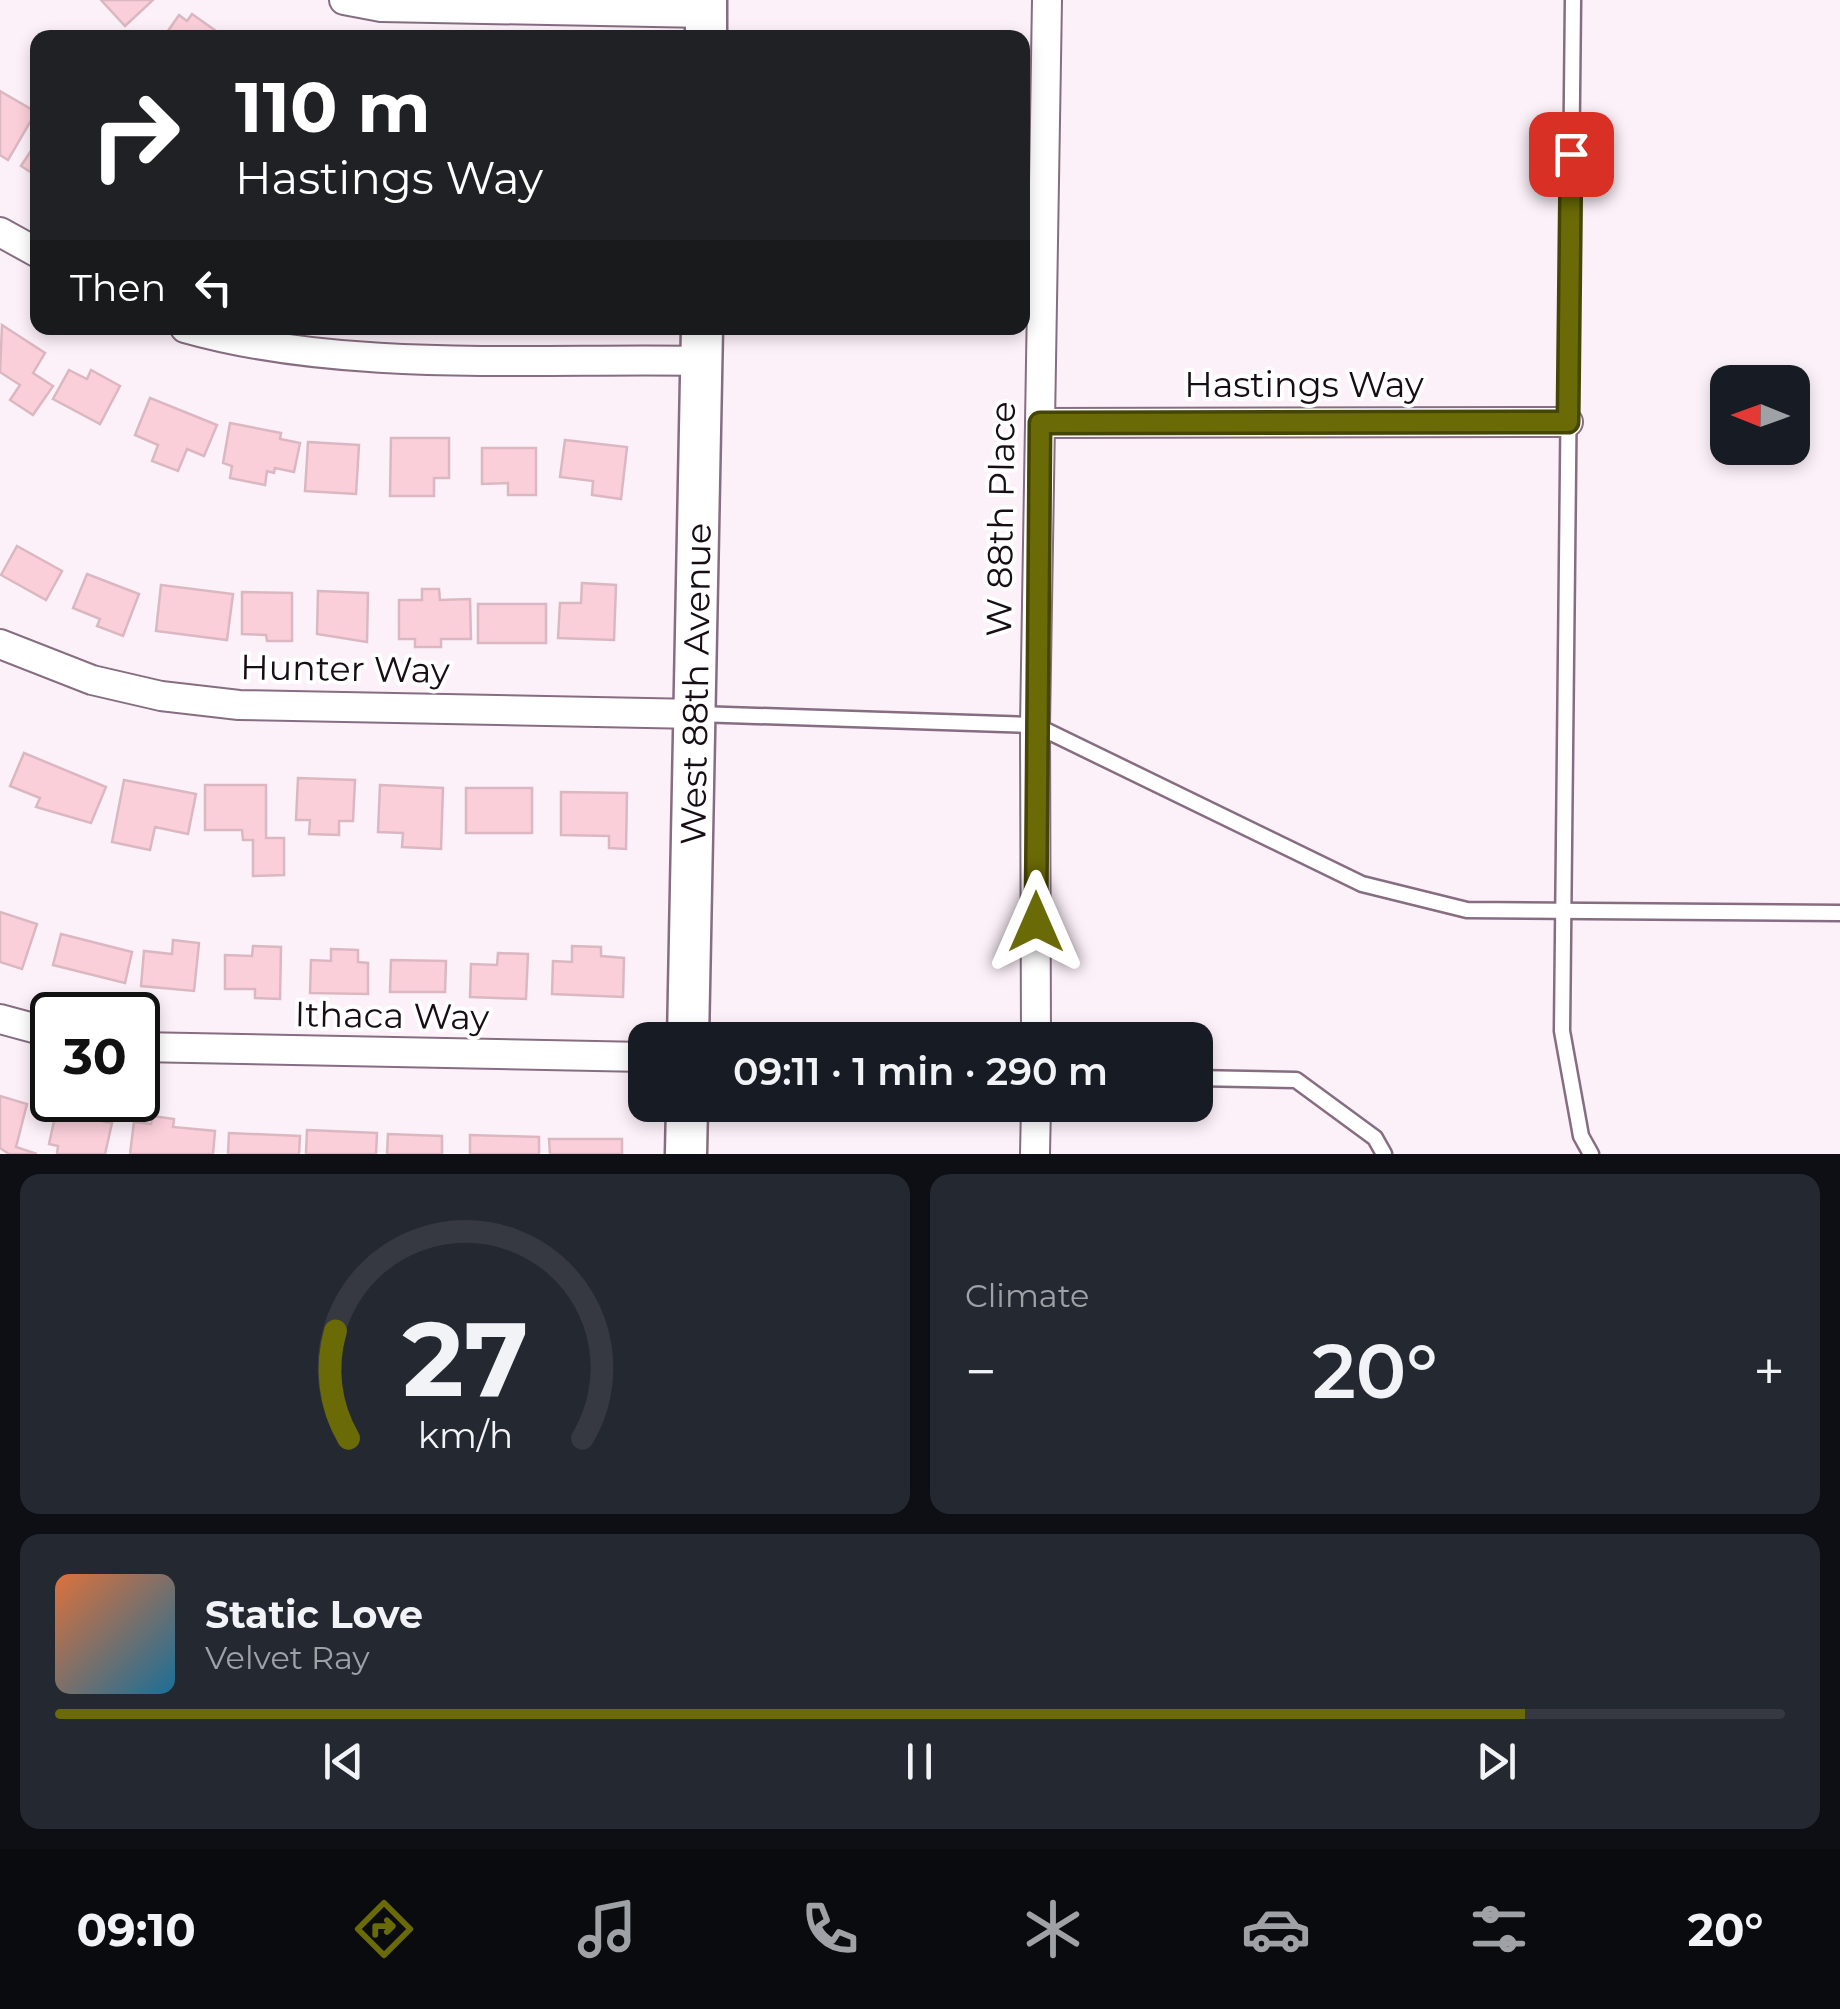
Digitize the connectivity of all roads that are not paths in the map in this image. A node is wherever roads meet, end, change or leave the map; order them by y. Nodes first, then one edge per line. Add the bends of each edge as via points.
1 (344, 0) edge
2 (1047, 0) edge
3 (1573, 0) edge
4 (706, 17) edge
5 (0, 232) edge
6 (30, 249) edge
7 (214, 335) edge
8 (702, 344) edge
9 (1568, 422) junction
10 (1040, 423) junction
11 (0, 644) edge
12 (697, 714) junction
13 (1034, 725) junction
14 (1562, 910) junction
15 (1840, 913) edge
16 (0, 1019) edge
17 (688, 1022) edge
18 (1036, 1022) edge
19 (30, 1027) edge
20 (160, 1047) edge
21 (628, 1058) edge
22 (1213, 1078) edge
23 (687, 1122) edge
24 (1036, 1122) edge
25 (686, 1154) edge
26 (1036, 1154) edge
27 (1384, 1154) edge
28 (1591, 1154) edge

1 - 4 street via 381,7
2 - 10 street, W 88th Place
3 - 9 lane
5 - 6 street
7 - 8 street via 339,356
8 - 12 street, West 88th Avenue
9 - 10 street, Hastings Way
9 - 14 lane
10 - 13 street, W 88th Place
11 - 12 street, Hunter Way via 92,680 239,705
12 - 13 lane
12 - 17 street, West 88th Avenue
13 - 14 lane via 1362,884 1468,910
13 - 18 street, W 88th Place
14 - 15 lane
14 - 28 lane via 1562,1031 1581,1136
16 - 19 street
20 - 21 street, Ithaca Way
22 - 27 lane via 1296,1080 1376,1138
23 - 25 street
24 - 26 street

